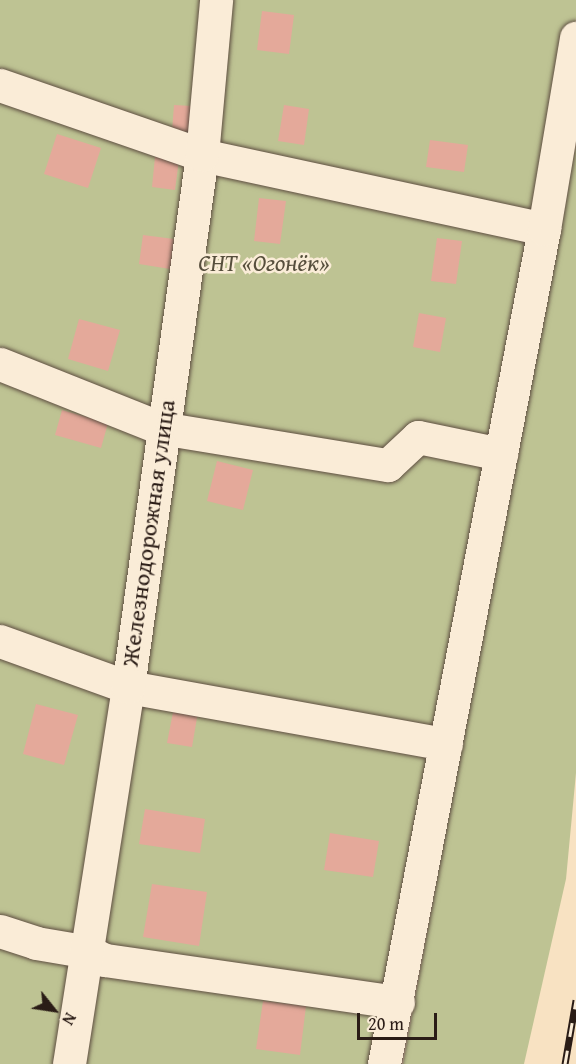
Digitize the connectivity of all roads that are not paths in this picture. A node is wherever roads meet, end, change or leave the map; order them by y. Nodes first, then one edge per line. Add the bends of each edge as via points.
1 (216, 0) edge
2 (576, 38) edge
3 (0, 85) edge
4 (202, 155) junction
5 (544, 229) junction
6 (0, 364) edge
7 (161, 428) junction
8 (501, 454) junction
9 (0, 641) edge
10 (128, 687) junction
11 (446, 744) junction
12 (0, 931) edge
13 (89, 952) junction
14 (398, 1002) junction
15 (69, 1064) edge
16 (384, 1064) edge

1 - 4 street, Железнодорожная улица
2 - 5 street
3 - 4 street
4 - 5 street
4 - 7 street, Железнодорожная улица
5 - 8 street
6 - 7 street
7 - 8 street via 388,465 418,437
7 - 10 street, Железнодорожная улица
8 - 11 street
9 - 10 street
10 - 11 street
10 - 13 street, Железнодорожная улица
11 - 14 street
12 - 13 street via 36,943
13 - 14 street via 105,960
13 - 15 street, Железнодорожная улица
14 - 16 street

